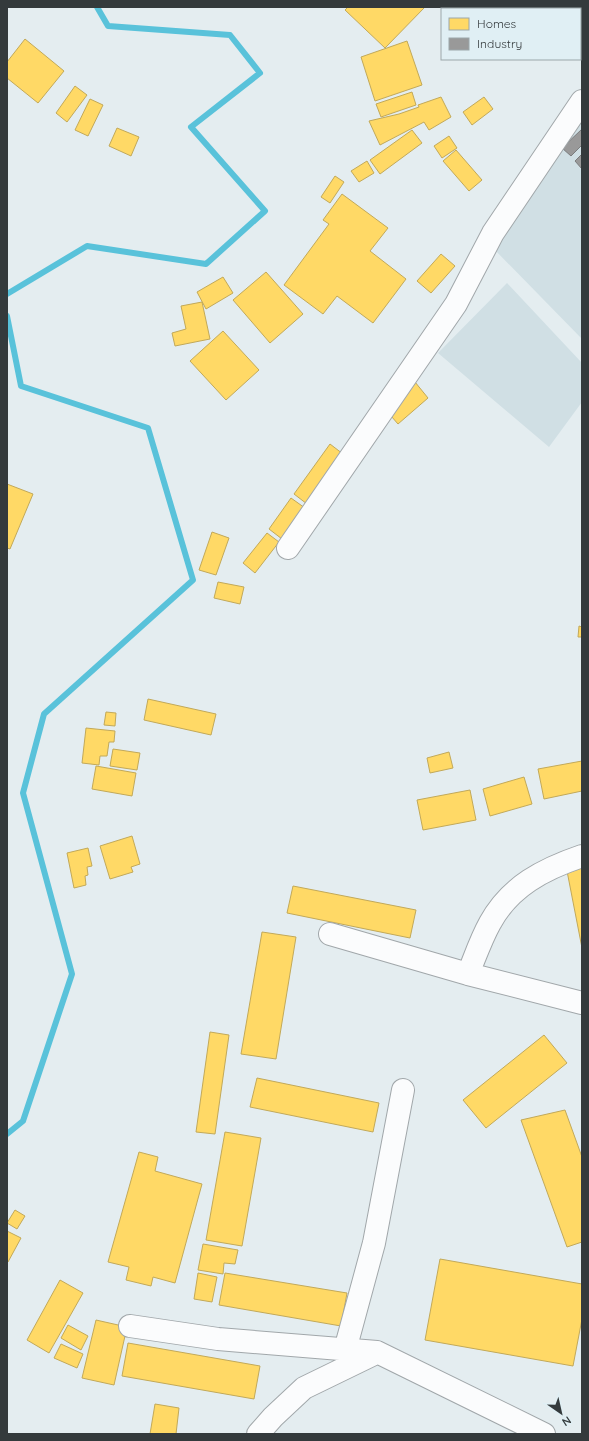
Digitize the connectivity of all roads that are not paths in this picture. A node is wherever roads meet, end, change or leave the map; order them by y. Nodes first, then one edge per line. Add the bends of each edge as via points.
1 (582, 101) edge
2 (288, 548) dead end
3 (582, 856) edge
4 (330, 934) dead end
5 (468, 974) junction
6 (582, 1003) edge
7 (403, 1090) dead end
8 (130, 1326) dead end
9 (345, 1350) junction
10 (377, 1352) junction
11 (258, 1434) edge
12 (544, 1434) edge

1 - 2 street via 493,233 456,304
3 - 5 street via 532,878 506,900 490,922
4 - 5 street
5 - 6 street
7 - 9 street via 374,1243
8 - 9 street via 218,1339
9 - 10 street
10 - 11 street via 304,1388
10 - 12 street

